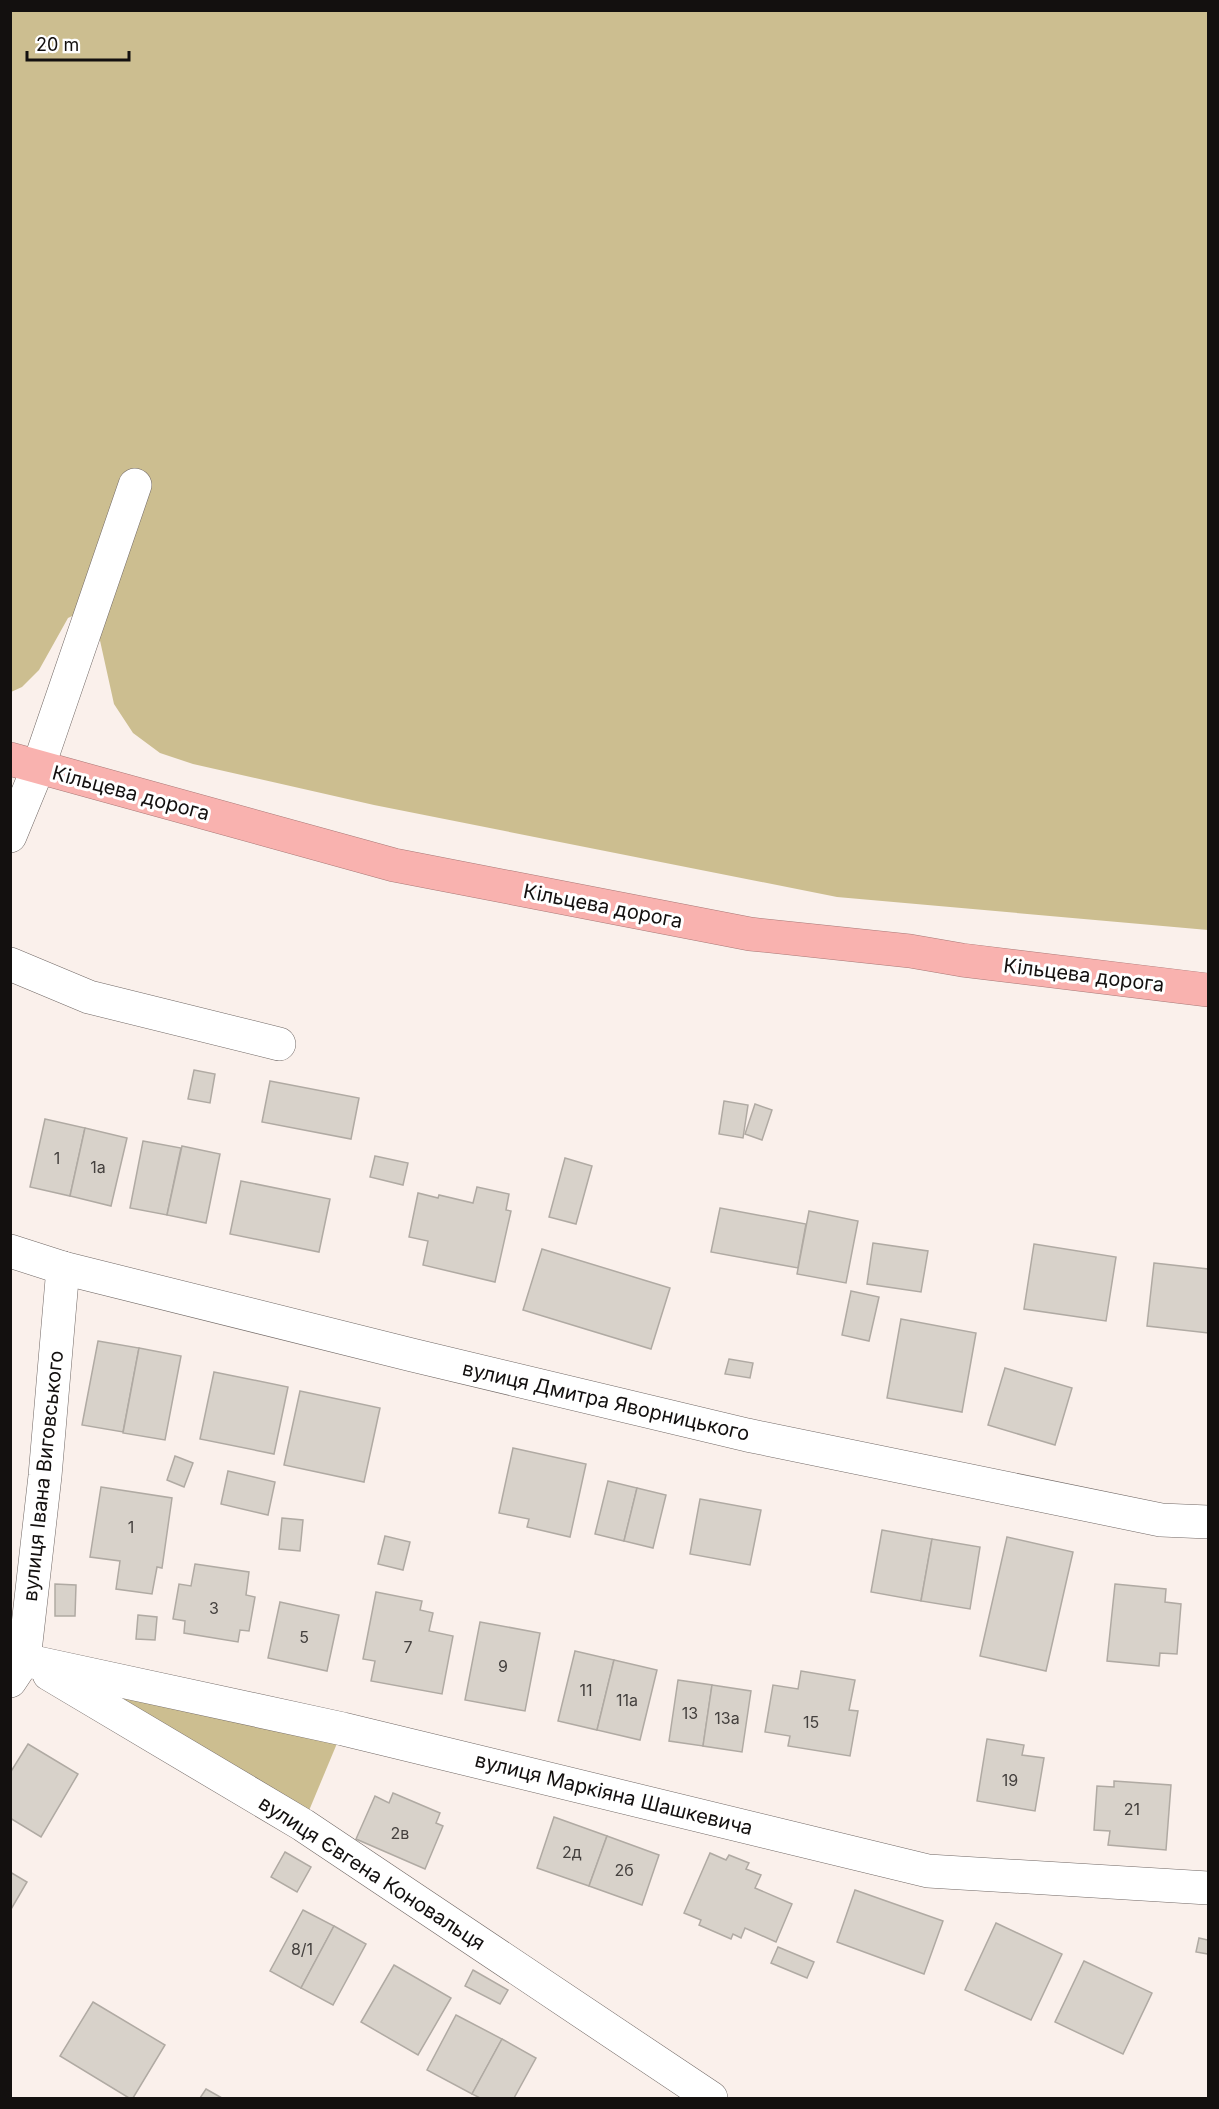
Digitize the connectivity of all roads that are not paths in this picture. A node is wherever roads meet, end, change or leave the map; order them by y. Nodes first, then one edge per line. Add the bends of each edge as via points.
1 (135, 485) dead end
2 (24, 763) edge
3 (10, 836) edge
4 (10, 964) edge
5 (1209, 990) edge
6 (279, 1044) dead end
7 (10, 1251) edge
8 (63, 1268) junction
9 (1209, 1522) edge
10 (17, 1670) edge
11 (1209, 1888) edge
12 (711, 2098) edge

1 - 2 street
2 - 3 street
2 - 5 highway, Кільцева дорога via 394,865 750,934
4 - 6 street via 89,997
7 - 8 street, вулиця Дмитра Яворницького
8 - 9 street, вулиця Дмитра Яворницького via 747,1436 1161,1520
8 - 10 street, вулиця Івана Виговського via 45,1476
10 - 11 street, вулиця Маркіяна Шашкевича via 343,1729 928,1871
10 - 12 street, вулиця Євгена Коновальця via 303,1824

